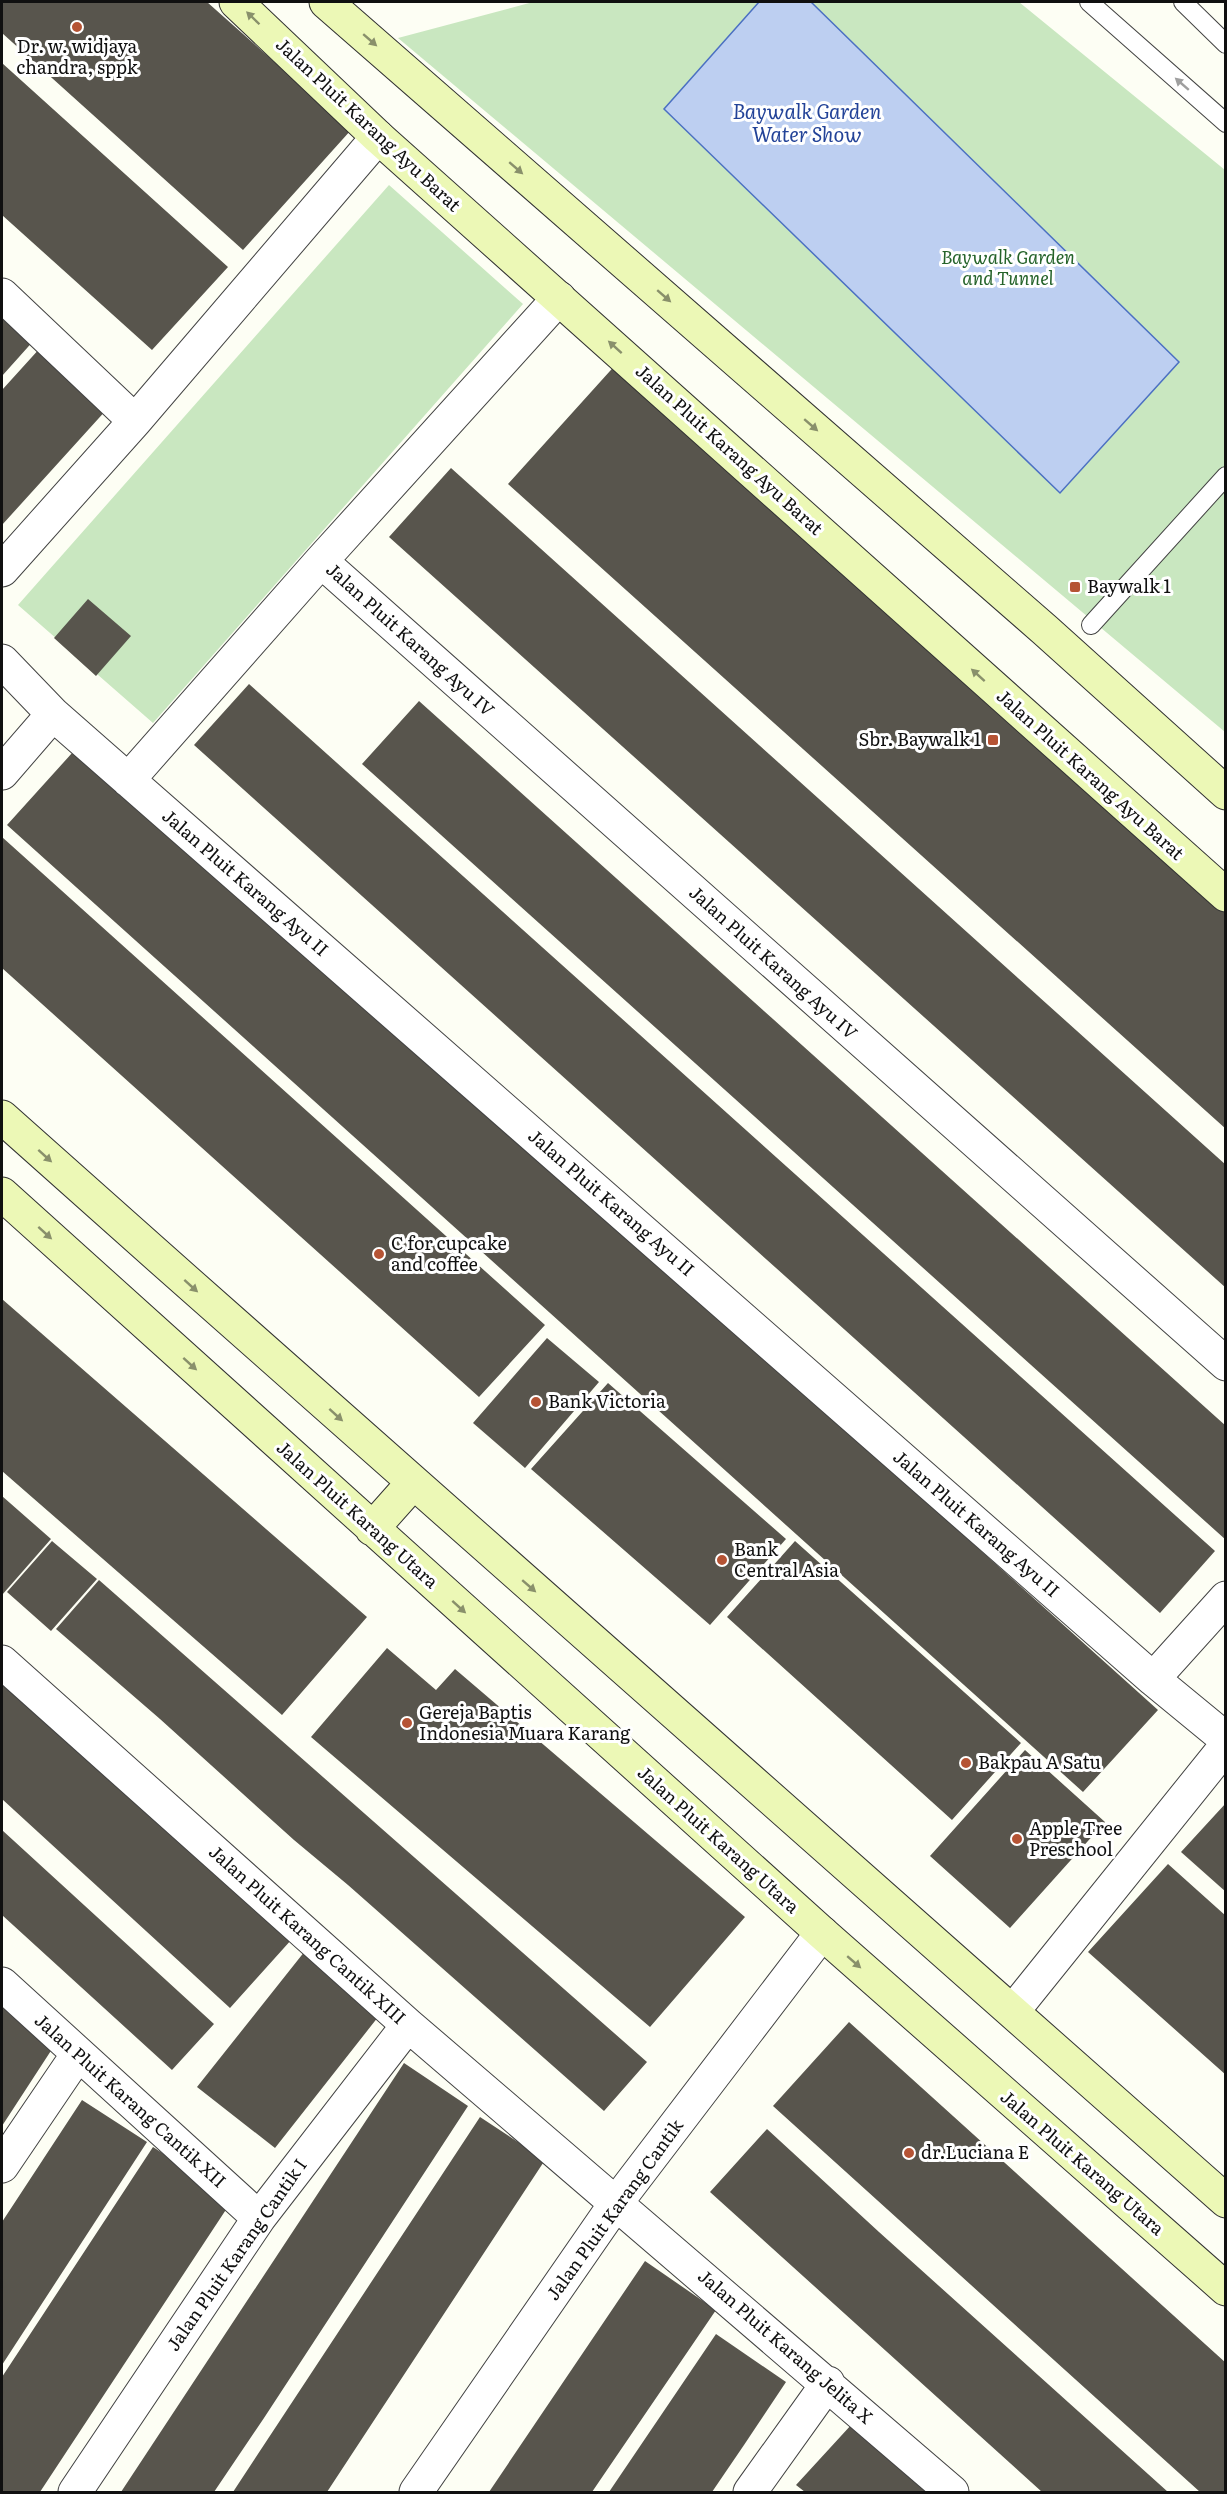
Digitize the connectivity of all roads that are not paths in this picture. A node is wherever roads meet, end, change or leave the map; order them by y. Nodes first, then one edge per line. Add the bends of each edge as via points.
1 (236, 2) edge
2 (326, 2) edge
3 (1089, 2) edge
4 (1183, 2) edge
5 (1226, 44) edge
6 (1226, 123) edge
7 (378, 136) junction
8 (2, 295) edge
9 (559, 298) junction
10 (135, 421) junction
11 (1226, 476) edge
12 (321, 561) junction
13 (2, 570) edge
14 (1091, 625) dead end
15 (2, 661) edge
16 (53, 714) junction
17 (2, 773) edge
18 (128, 780) junction
19 (1226, 793) edge
20 (1226, 895) edge
21 (2, 1117) edge
22 (2, 1194) edge
23 (1226, 1364) edge
24 (412, 1484) junction
25 (372, 1529) junction
26 (1226, 1598) edge
27 (2, 1662) edge
28 (1153, 1678) junction
29 (1226, 1739) edge
30 (1226, 1746) edge
31 (822, 1934) junction
32 (2, 1984) edge
33 (1013, 2011) junction
34 (408, 2025) junction
35 (78, 2054) junction
36 (2, 2166) edge
37 (1226, 2201) edge
38 (616, 2203) junction
39 (258, 2217) junction
40 (1226, 2289) edge
41 (828, 2384) junction
42 (75, 2493) edge
43 (416, 2493) edge
44 (750, 2493) edge
45 (952, 2493) edge

7 -> 1 street, Jalan Pluit Karang Ayu Barat
2 -> 19 street
6 -> 3 lane
4 - 5 lane
7 - 9 street, Jalan Pluit Karang Ayu Barat
7 - 10 street
8 - 10 street
9 - 12 street
20 -> 9 street, Jalan Pluit Karang Ayu Barat
10 - 13 street
11 - 14 lane
12 - 18 street
12 - 23 street, Jalan Pluit Karang Ayu IV
15 - 16 street, Jalan Pluit Karang Ayu II
16 - 17 street
16 - 18 street, Jalan Pluit Karang Ayu II
18 - 28 street, Jalan Pluit Karang Ayu II
21 -> 24 street
22 -> 25 street, Jalan Pluit Karang Utara
24 - 25 street
24 -> 33 street
25 -> 31 street, Jalan Pluit Karang Utara
26 - 28 street
27 - 34 street, Jalan Pluit Karang Cantik XIII
28 - 29 street, Jalan Pluit Karang Ayu II
30 - 33 street
31 - 38 street, Jalan Pluit Karang Cantik
31 -> 40 street, Jalan Pluit Karang Utara
32 - 35 street, Jalan Pluit Karang Cantik XII
33 - 37 street
34 - 38 street, Jalan Pluit Karang Cantik XIII
34 - 39 street, Jalan Pluit Karang Cantik I
35 - 36 street
35 - 39 street, Jalan Pluit Karang Cantik XII
38 - 41 street, Jalan Pluit Karang Jelita X
38 - 43 street, Jalan Pluit Karang Cantik
39 - 42 street, Jalan Pluit Karang Cantik I
41 - 44 street
41 - 45 street, Jalan Pluit Karang Jelita X

